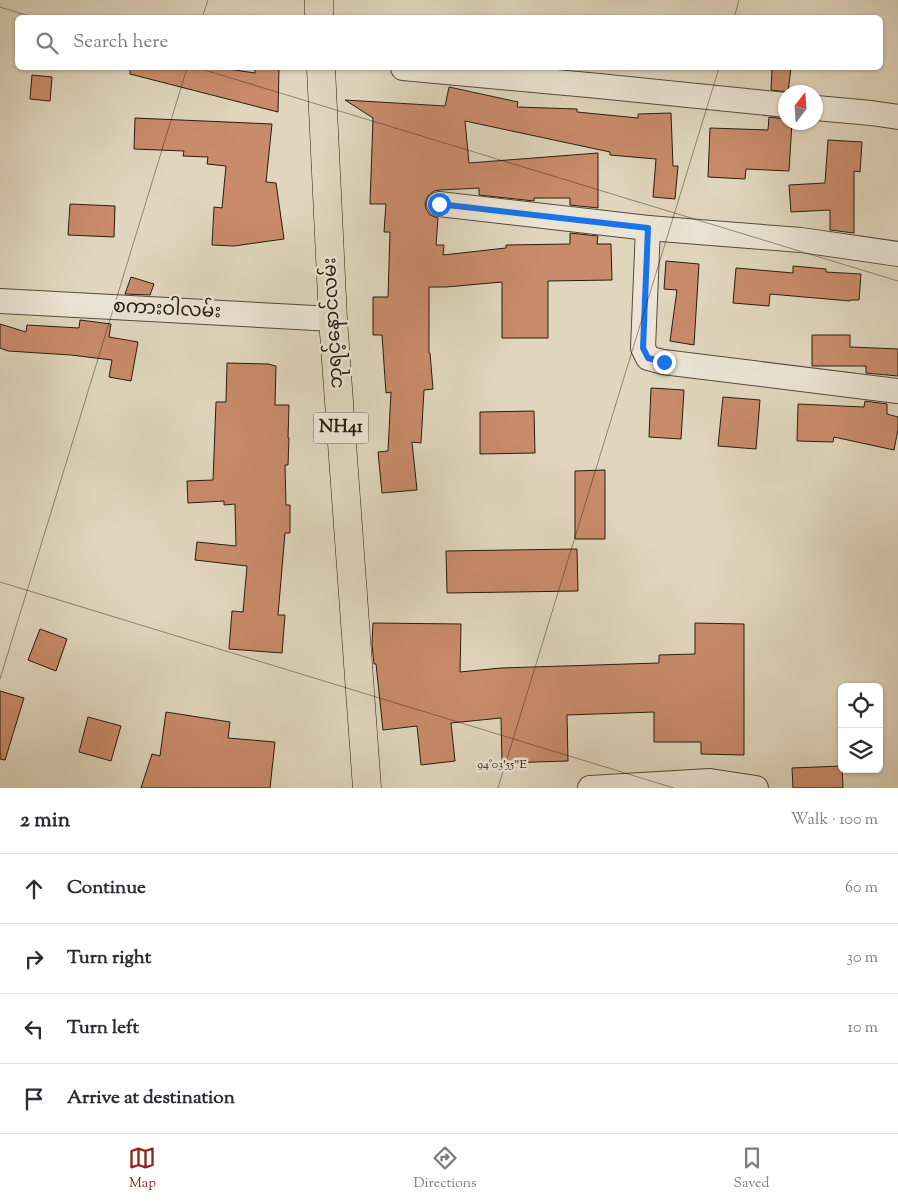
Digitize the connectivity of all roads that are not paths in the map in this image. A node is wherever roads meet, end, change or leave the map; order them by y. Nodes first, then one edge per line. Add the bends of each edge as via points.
1 (319, 0) edge
2 (320, 15) edge
3 (322, 70) edge
4 (425, 70) edge
5 (778, 104) edge
6 (823, 109) edge
7 (898, 117) edge
8 (439, 204) dead end
9 (648, 228) junction
10 (898, 254) edge
11 (0, 301) edge
12 (333, 319) junction
13 (898, 391) edge
14 (366, 788) edge
15 (590, 788) edge
16 (756, 788) edge

1 - 2 highway
3 - 12 highway, ဘုရင့်နောင်လမ်း / NH41
4 - 5 street
6 - 7 street
8 - 9 street
9 - 10 street via 801,240
9 - 13 street via 643,348 648,358
11 - 12 street, စကားဝါလမ်း
12 - 14 highway, ဘုရင့်နောင်လမ်း / NH41
15 - 16 street via 710,781

